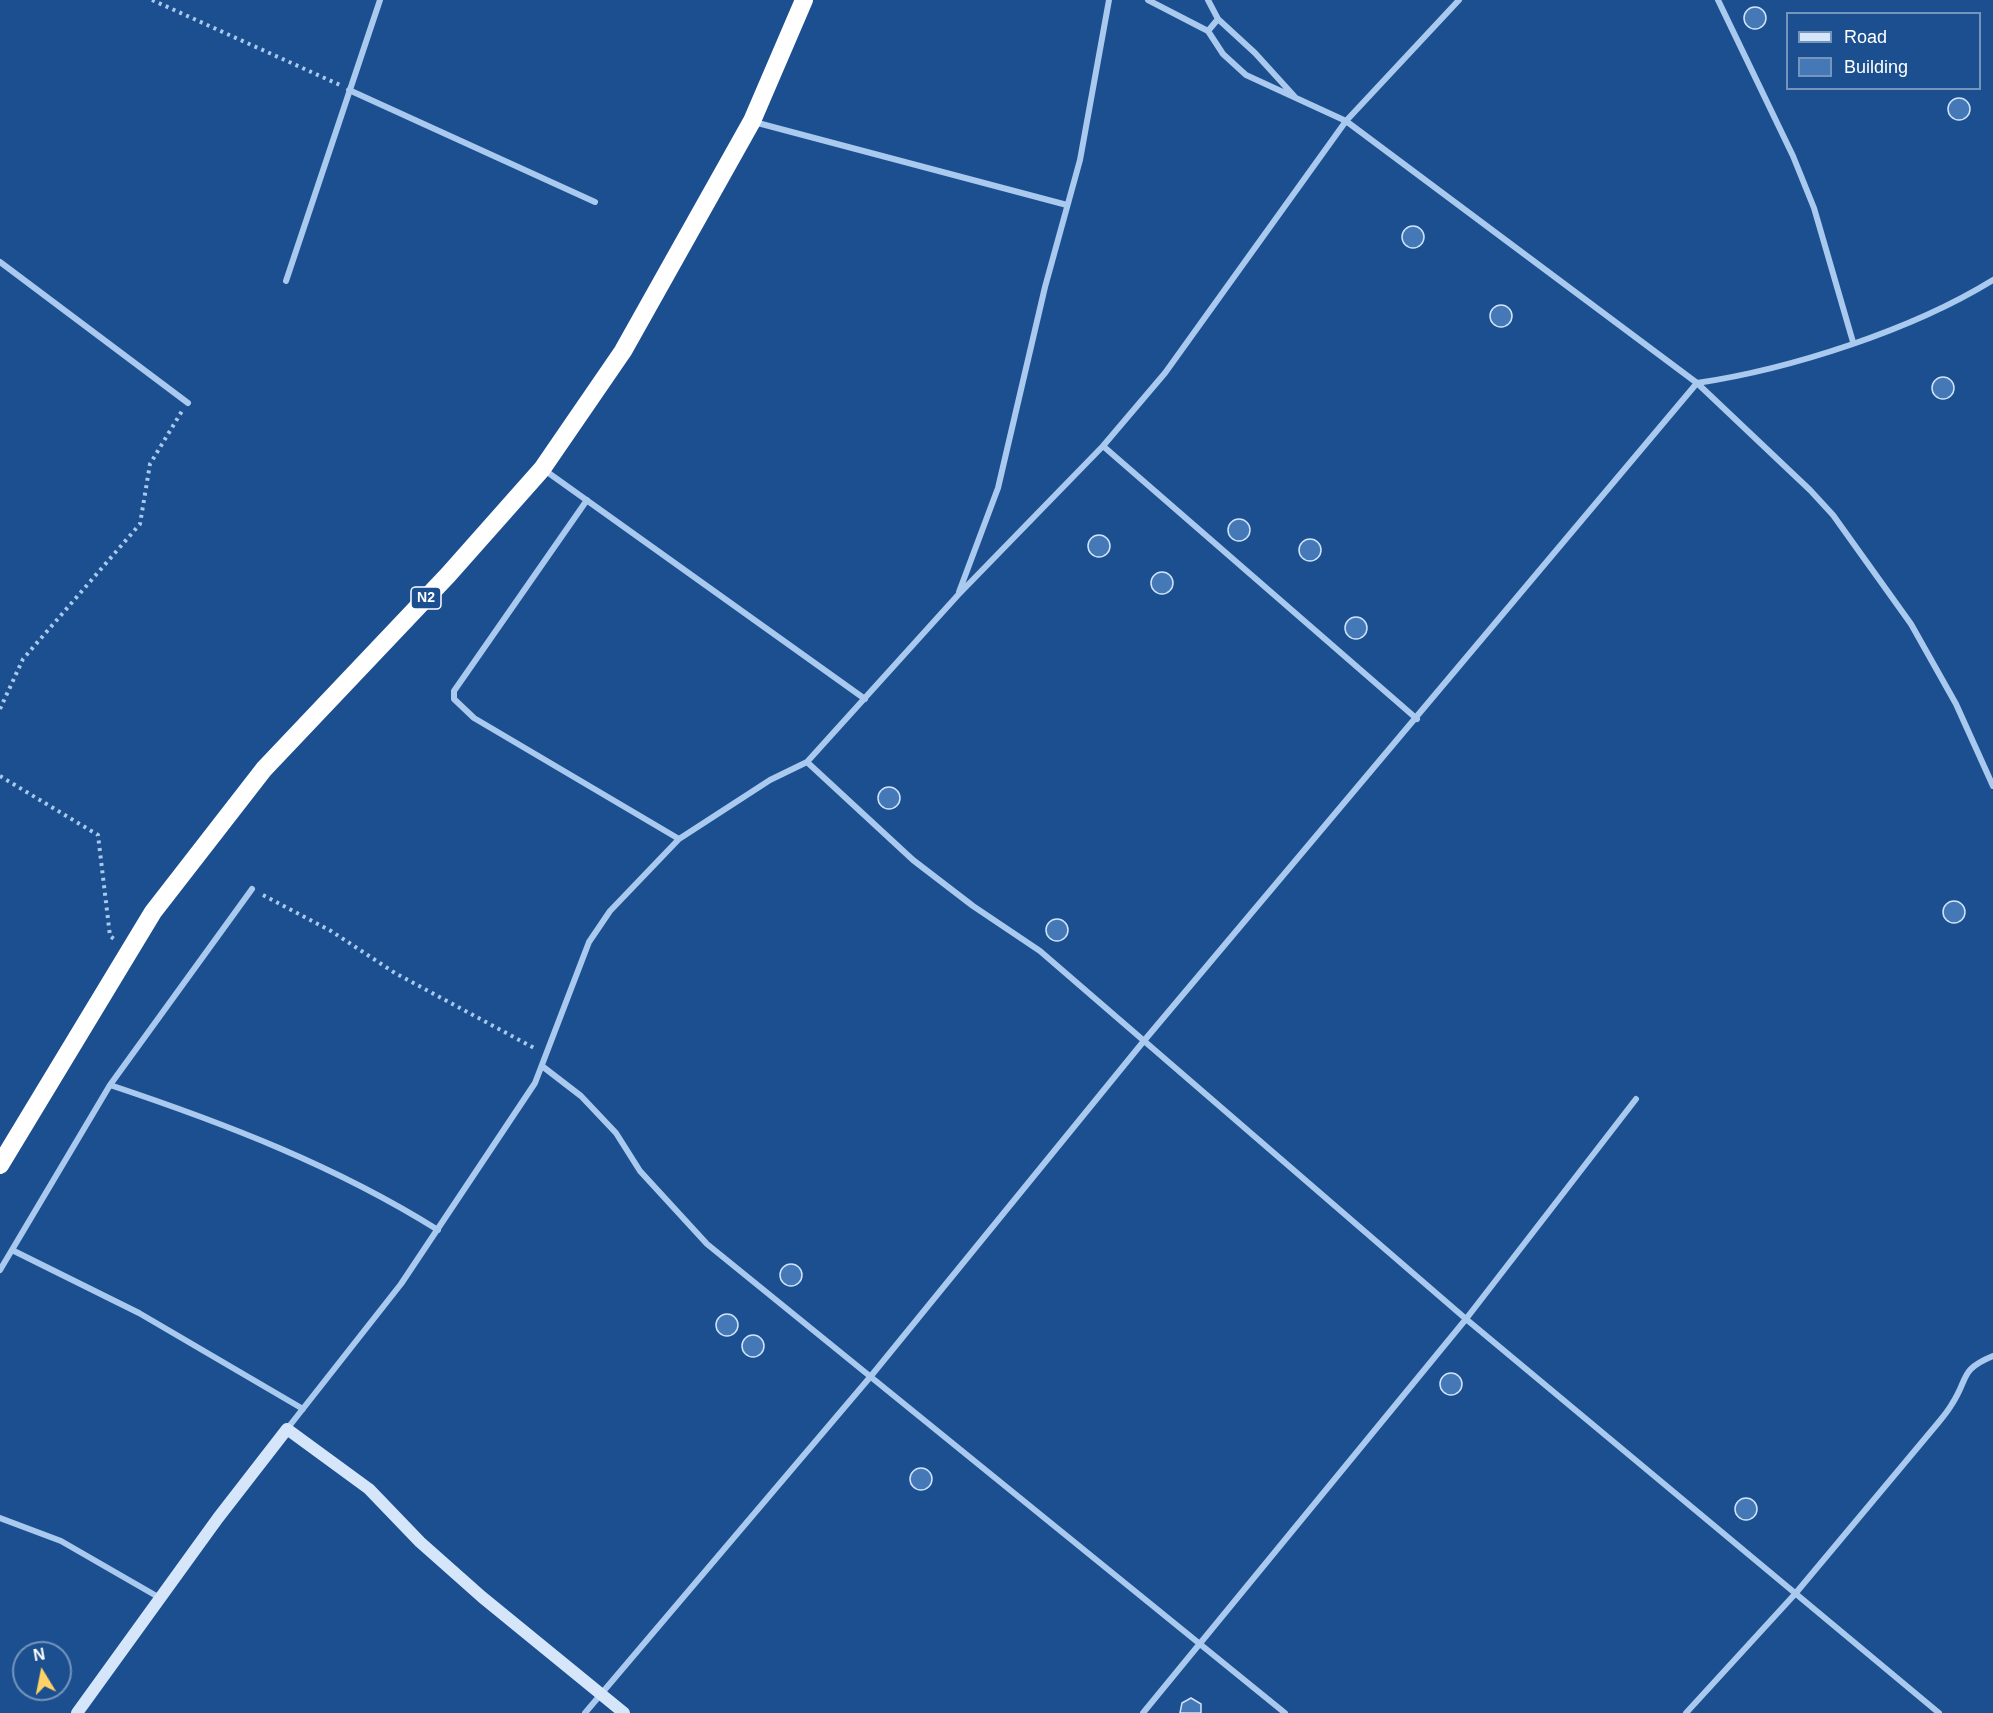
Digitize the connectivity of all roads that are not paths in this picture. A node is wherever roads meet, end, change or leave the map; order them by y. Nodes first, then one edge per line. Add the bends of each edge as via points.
1 (380, 0) edge
2 (804, 0) edge
3 (1109, 0) edge
4 (1148, 0) edge
5 (1208, 0) edge
6 (1459, 0) edge
7 (1718, 0) edge
8 (1218, 19) junction
9 (1208, 31) junction
10 (349, 90) junction
11 (1297, 99) junction
12 (752, 122) junction
13 (1346, 122) junction
14 (595, 202) dead end
15 (1067, 205) junction
16 (0, 262) edge
17 (1993, 280) edge
18 (286, 281) dead end
19 (1853, 342) junction
20 (1697, 383) junction
21 (188, 403) road end
22 (1103, 446) junction
23 (543, 469) junction
24 (587, 500) junction
25 (958, 595) junction
26 (865, 699) junction
27 (1417, 719) junction
28 (807, 762) junction
29 (1993, 786) edge
30 (679, 839) junction
31 (252, 889) road end
32 (1143, 1042) junction
33 (542, 1066) junction
34 (110, 1085) junction
35 (1636, 1099) dead end
36 (0, 1165) edge
37 (438, 1230) junction
38 (12, 1250) junction
39 (0, 1270) edge
40 (1466, 1319) junction
41 (1993, 1356) edge
42 (871, 1376) junction
43 (303, 1409) junction
44 (288, 1429) junction
45 (0, 1518) edge
46 (1795, 1594) junction
47 (160, 1598) junction
48 (1201, 1643) junction
49 (600, 1693) junction
50 (77, 1713) edge
51 (585, 1713) edge
52 (624, 1713) edge
53 (1143, 1713) edge
54 (1285, 1713) edge
55 (1686, 1713) edge
56 (1939, 1713) edge

1 - 10 street
2 - 12 highway, N2
3 - 15 street via 1080,160
4 - 9 street
5 - 8 street
6 - 13 street
7 - 19 street via 1794,156 1814,208
8 - 9 street
8 - 11 street
9 - 11 street via 1233,66
10 - 14 street
10 - 18 street
11 - 13 street
12 - 15 street
12 - 23 highway, N2 via 623,351
13 - 20 street
13 - 22 street via 1165,373
15 - 25 street via 998,488
16 - 21 street
17 - 19 street via 1954,304
19 - 20 street via 1732,378
20 - 27 street
20 - 29 street via 1833,515 1911,624 1956,704
22 - 25 street
22 - 27 street
23 - 24 street
23 - 36 highway, N2 via 264,770 153,912
24 - 26 street
24 - 30 street via 454,691 454,699 474,718
25 - 26 street
26 - 28 street
27 - 32 street
28 - 30 street via 770,780
28 - 32 street via 913,860 1041,951
30 - 33 street via 610,911 589,942
31 - 34 street
32 - 40 street
32 - 42 street
33 - 37 street
33 - 42 street via 581,1096 616,1133 640,1171 707,1244
34 - 37 street via 256,1138 382,1195
34 - 38 street
35 - 40 street
37 - 43 street
38 - 39 street
38 - 43 street via 139,1313
40 - 46 street
40 - 48 street
41 - 46 street via 1965,1374 1953,1403
42 - 48 street
42 - 49 street
43 - 44 street
44 - 47 street
44 - 49 street via 369,1489 420,1542 482,1597
45 - 47 street via 61,1541
46 - 55 street
46 - 56 street
47 - 50 street
48 - 53 street
48 - 54 street
49 - 51 street
49 - 52 street

